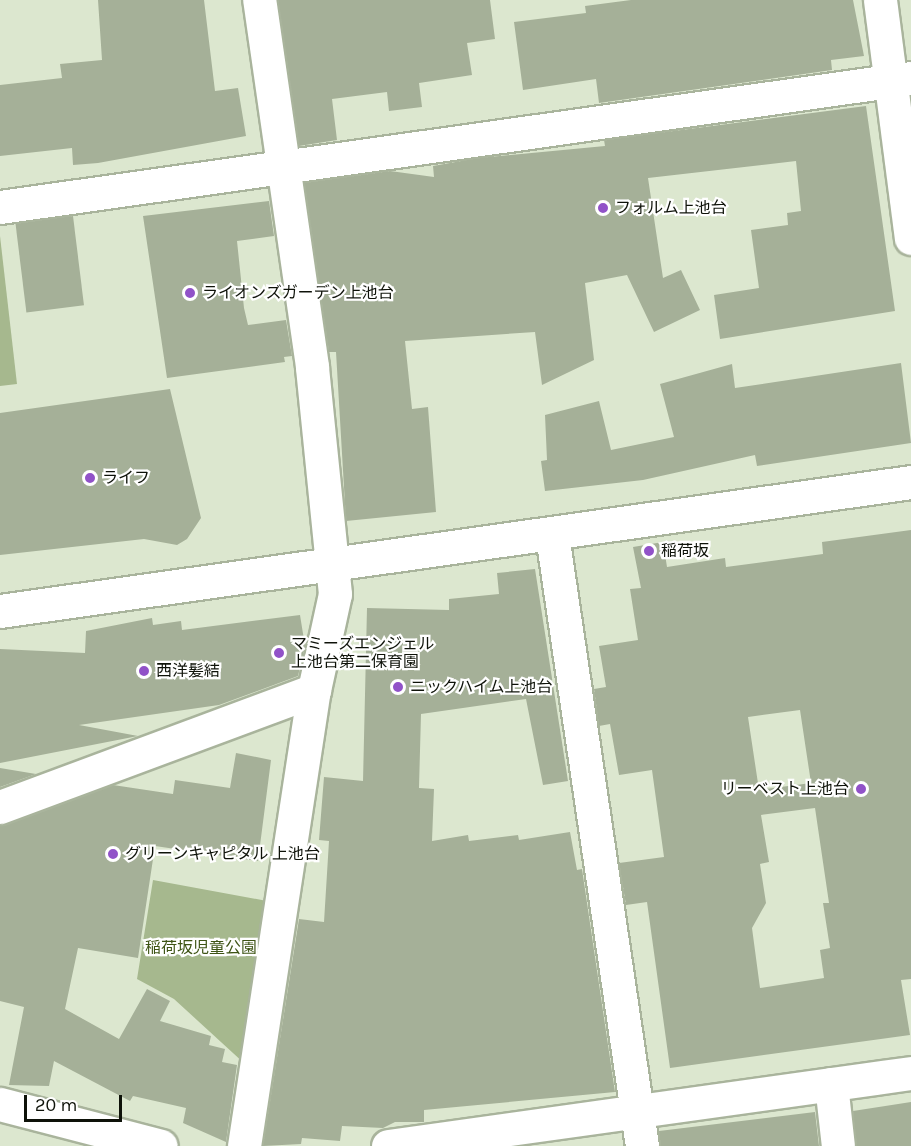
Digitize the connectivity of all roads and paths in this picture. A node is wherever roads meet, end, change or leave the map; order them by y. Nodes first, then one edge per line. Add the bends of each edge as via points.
1 (259, 0) edge
2 (880, 0) edge
3 (901, 80) edge
4 (282, 166) junction
5 (0, 207) edge
6 (911, 238) edge
7 (911, 482) edge
8 (552, 535) junction
9 (335, 563) junction
10 (0, 611) edge
11 (314, 690) junction
12 (0, 807) edge
13 (911, 1073) edge
14 (831, 1084) junction
15 (0, 1104) edge
16 (637, 1111) junction
17 (161, 1146) edge
18 (244, 1146) edge
19 (388, 1146) edge
20 (642, 1146) edge
21 (838, 1146) edge

1 - 4 street
2 - 3 street
3 - 4 street
3 - 6 street
4 - 5 street
4 - 9 street
7 - 8 street
8 - 9 street
8 - 16 street
9 - 10 street
9 - 11 street via 335,594
11 - 12 street
11 - 18 street
13 - 14 street
14 - 16 street
14 - 21 street
15 - 17 street
16 - 19 street
16 - 20 street

